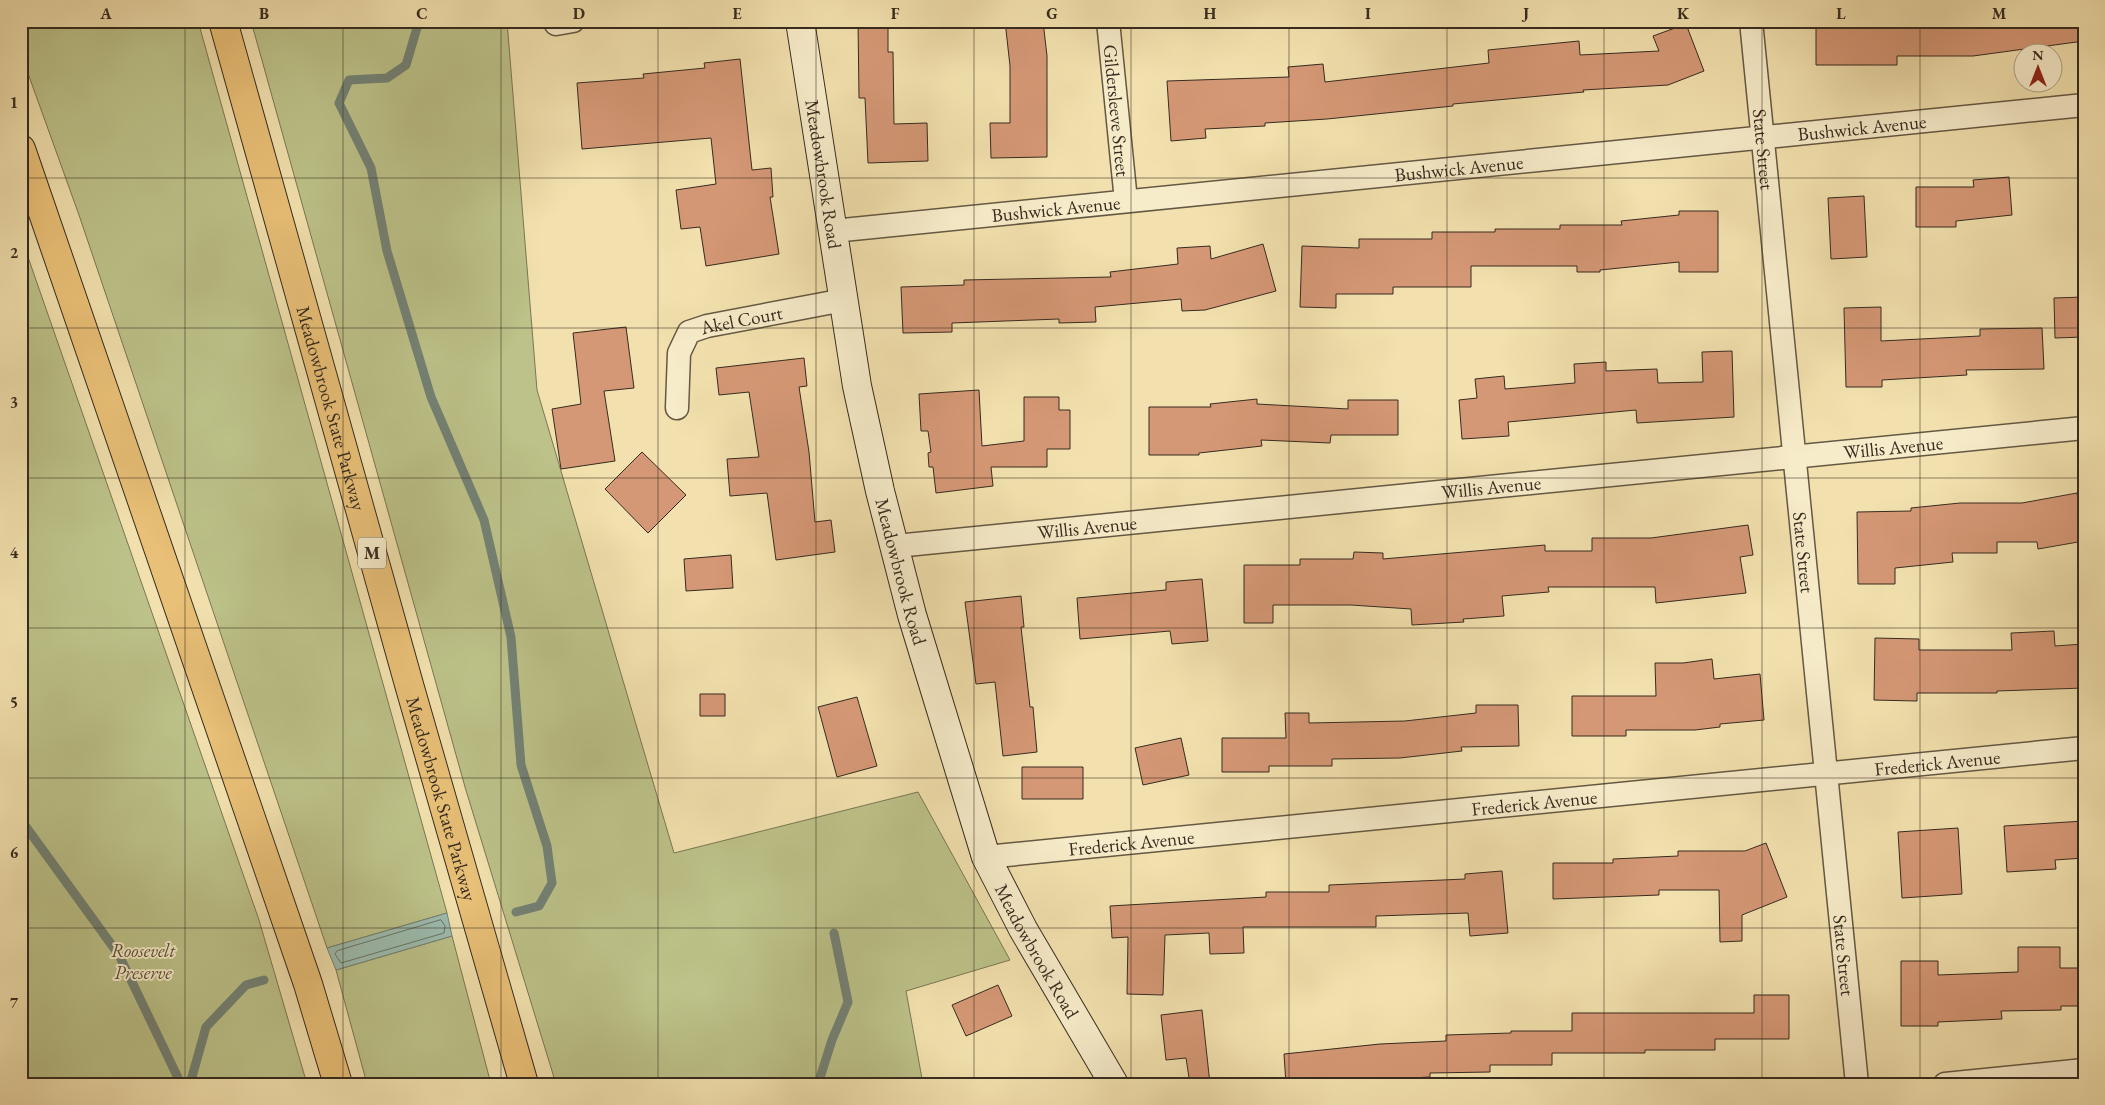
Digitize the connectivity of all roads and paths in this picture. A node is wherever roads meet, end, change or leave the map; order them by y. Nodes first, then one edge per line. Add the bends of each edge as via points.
1 (223, 21) edge
2 (800, 21) edge
3 (1108, 21) edge
4 (1751, 21) edge
5 (2084, 105) edge
6 (1762, 137) junction
7 (21, 149) edge
8 (1126, 201) junction
9 (833, 231) junction
10 (844, 300) junction
11 (677, 408) dead end
12 (2084, 428) edge
13 (1794, 457) junction
14 (896, 546) junction
15 (2084, 748) edge
16 (1826, 774) junction
17 (986, 857) junction
18 (2084, 1070) edge
19 (338, 1084) edge
20 (524, 1084) edge
21 (1114, 1084) edge
22 (1857, 1084) edge
23 (1944, 1084) edge

1 - 20 highway, Meadowbrook State Parkway / M
2 - 9 street, Meadowbrook Road
3 - 8 street, Gildersleeve Street
4 - 6 street, State Street
5 - 6 street, Bushwick Avenue
6 - 8 street, Bushwick Avenue
6 - 13 street, State Street
7 - 19 highway via 308,984
8 - 9 street, Bushwick Avenue
9 - 10 street, Meadowbrook Road
10 - 11 street, Akel Court via 689,332 679,353
10 - 14 street, Meadowbrook Road via 878,481
12 - 13 street, Willis Avenue
13 - 14 street, Willis Avenue
13 - 16 street, State Street
14 - 17 street, Meadowbrook Road via 912,615
15 - 16 street, Frederick Avenue
16 - 17 street, Frederick Avenue
16 - 22 street, State Street
17 - 21 street, Meadowbrook Road via 1022,929
18 - 23 street

